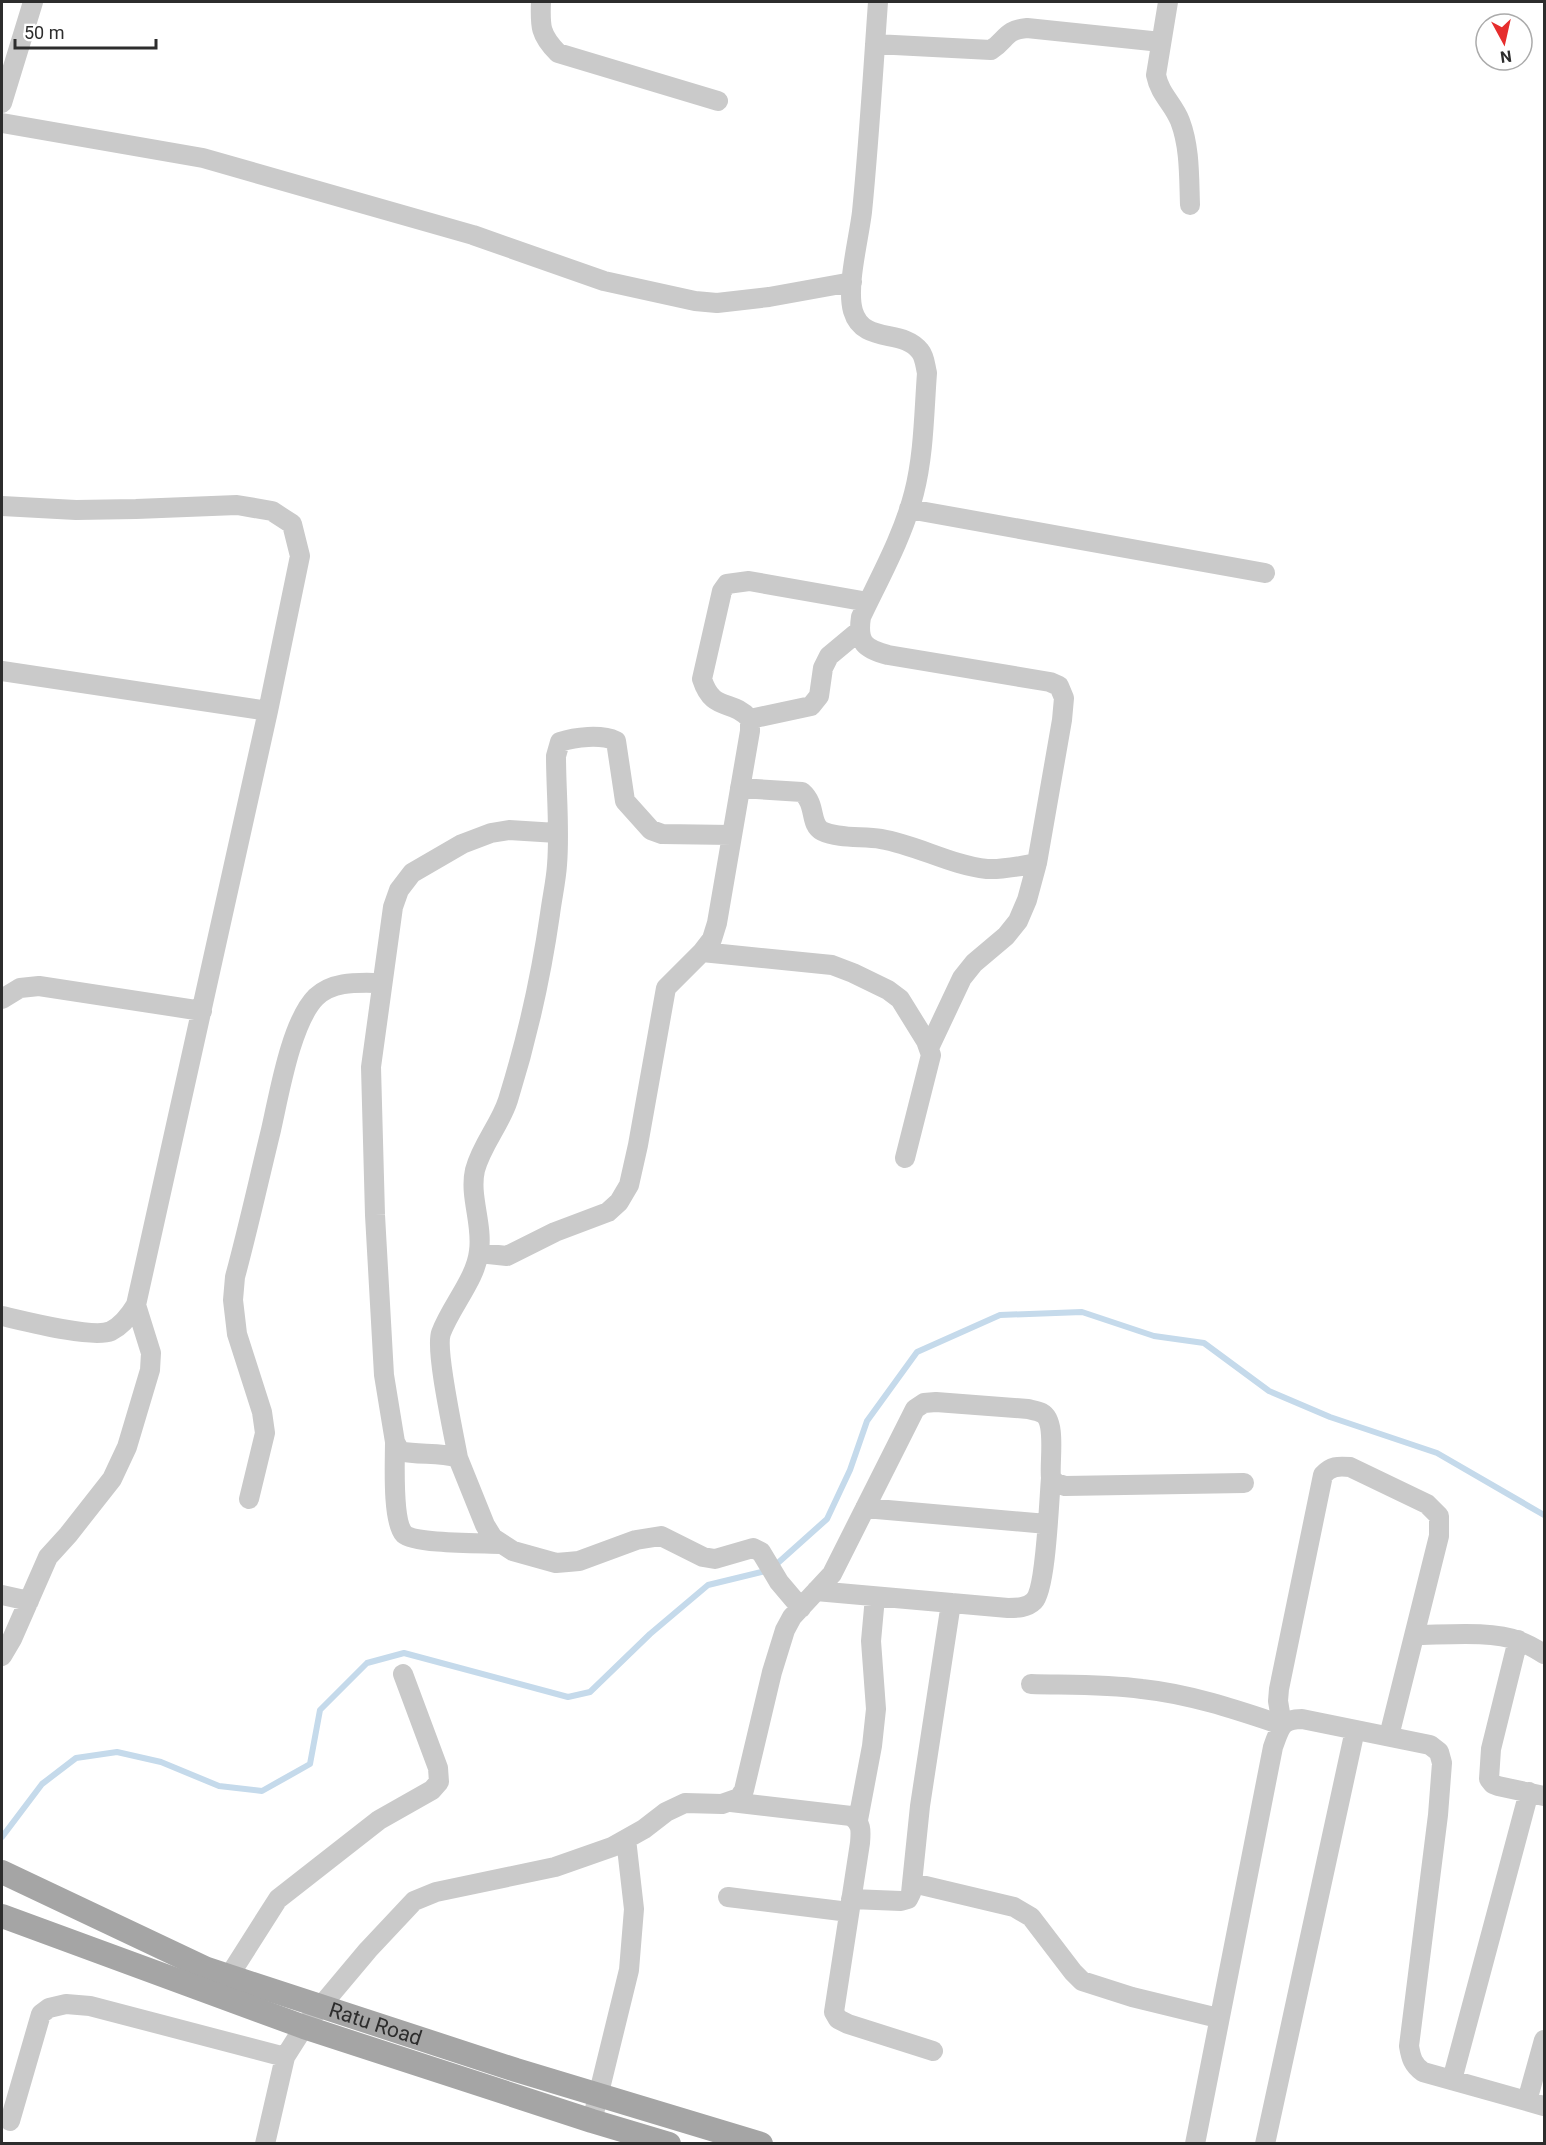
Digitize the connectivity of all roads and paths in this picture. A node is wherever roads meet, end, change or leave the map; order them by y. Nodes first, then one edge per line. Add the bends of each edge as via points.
1 (33, 2) edge
2 (541, 2) edge
3 (878, 2) edge
4 (1168, 2) edge
5 (1161, 42) junction
6 (875, 44) junction
7 (718, 100) dead end
8 (2, 103) edge
9 (2, 123) edge
10 (1190, 205) dead end
11 (852, 282) junction
12 (2, 506) edge
13 (909, 509) junction
14 (1265, 573) dead end
15 (868, 602) junction
16 (859, 631) junction
17 (2, 671) edge
18 (268, 711) junction
19 (750, 719) junction
20 (740, 788) junction
21 (557, 833) junction
22 (732, 836) junction
23 (1037, 863) junction
24 (702, 952) junction
25 (382, 983) junction
26 (2, 999) edge
27 (202, 1011) junction
28 (929, 1048) junction
29 (905, 1158) dead end
30 (479, 1253) junction
31 (136, 1305) junction
32 (2, 1316) edge
33 (395, 1442) junction
34 (458, 1458) junction
35 (1051, 1478) junction
36 (1244, 1483) dead end
37 (249, 1499) dead end
38 (865, 1508) junction
39 (1047, 1524) junction
40 (501, 1544) junction
41 (816, 1591) junction
42 (2, 1595) edge
43 (875, 1597) junction
44 (29, 1601) junction
45 (951, 1603) junction
46 (801, 1608) junction
47 (1414, 1635) junction
48 (1518, 1640) junction
49 (1545, 1654) edge
50 (2, 1656) edge
51 (403, 1674) dead end
52 (1031, 1684) dead end
53 (1282, 1725) junction
54 (1355, 1730) junction
55 (1389, 1736) junction
56 (1537, 1794) edge
57 (731, 1802) junction
58 (858, 1820) junction
59 (626, 1839) junction
60 (10, 1876) edge
61 (913, 1883) junction
62 (729, 1897) dead end
63 (850, 1905) junction
64 (3, 1917) edge
65 (229, 1976) junction
66 (321, 2006) junction
67 (1218, 2018) junction
68 (304, 2027) junction
69 (1545, 2040) edge
70 (933, 2051) dead end
71 (285, 2057) junction
72 (1452, 2080) junction
73 (598, 2094) junction
74 (1536, 2104) edge
75 (10, 2121) dead end
76 (592, 2121) junction
77 (265, 2144) edge
78 (669, 2144) edge
79 (761, 2144) edge
80 (1195, 2144) edge
81 (1265, 2144) edge

1 - 8 street
2 - 7 street via 540,26 546,41 558,53
3 - 6 street
4 - 5 street
5 - 6 street via 1027,28 1010,32 991,50
5 - 10 street via 1158,87 1180,121 1189,160
6 - 11 street via 869,140
9 - 11 street via 203,158 473,235 604,280 695,301 717,303 769,297
11 - 13 street via 852,309 865,330 911,342 925,360 919,469
12 - 18 street via 112,510 237,505 272,511 292,524 300,556
13 - 14 street
13 - 15 street
15 - 16 street
15 - 19 street via 750,581 727,584 722,591 702,679 711,698
16 - 19 street via 829,656 819,696 811,706
16 - 23 street via 870,650 888,655 1059,686 1064,698 1062,720
17 - 18 street
18 - 27 street
19 - 20 street
20 - 22 street
20 - 23 street via 802,792 809,799 814,824 832,834 898,843 989,869
21 - 22 street via 556,756 560,742 609,737 616,741 619,752 625,801 651,830 662,834
21 - 25 street via 491,833 462,844 412,873 399,890 393,908
21 - 30 street via 557,864 536,998 507,1102 475,1171
22 - 24 street via 717,924
23 - 28 street via 1018,921 962,978
24 - 28 street via 832,965 853,973 900,999
24 - 30 street via 666,988 638,1145 629,1185 619,1202 608,1212 507,1256
25 - 33 street via 371,1067 375,1215 384,1375
25 - 37 street via 348,983 316,997 303,1015 290,1053 235,1277 237,1334 265,1433
26 - 27 street via 20,988 39,986
27 - 31 street
28 - 29 street via 930,1062
30 - 34 street via 440,1334
31 - 32 street via 127,1320 110,1332 85,1333
31 - 44 street via 151,1353 150,1370 127,1447 107,1486 48,1557
33 - 34 street via 399,1451 410,1454
33 - 40 street via 396,1501 404,1534 425,1540
34 - 40 street via 485,1525
35 - 36 street via 1065,1486
35 - 38 street via 1051,1426 1042,1413 924,1403 908,1421
35 - 39 street
38 - 39 street
38 - 41 street via 832,1574
39 - 45 street via 1039,1595 1033,1603 1008,1608
40 - 46 street via 556,1563 579,1561 636,1540 661,1536 715,1559 753,1548 761,1552
41 - 43 street
41 - 46 street
42 - 44 street
43 - 45 street
43 - 58 street via 871,1641 876,1709
44 - 50 street
45 - 61 street via 920,1806
46 - 57 street via 784,1630 744,1790
47 - 48 street via 1482,1635
47 - 53 street via 1439,1536 1439,1516 1427,1504 1350,1467 1329,1468 1323,1475 1279,1689
47 - 55 street
48 - 49 street
48 - 56 street via 1491,1749 1489,1779 1498,1786
51 - 65 street via 438,1768 439,1782 432,1790 379,1820 278,1899
52 - 53 street via 1175,1694
53 - 54 street via 1290,1719 1302,1719
53 - 67 street via 1273,1747
54 - 55 street
54 - 81 street
55 - 72 street via 1430,1744 1439,1752 1442,1763 1409,2046 1416,2067
56 - 72 street
57 - 58 street
57 - 59 street via 685,1803
58 - 63 street via 860,1843
59 - 66 street via 555,1867 436,1892 414,1901
59 - 73 street via 634,1909 629,1971
60 - 65 main road, Ratu Road
61 - 63 street via 908,1899
61 - 67 street via 1014,1907 1031,1917 1082,1981
62 - 63 street
63 - 70 street via 834,2004 838,2019
64 - 68 main road, Ratu Road
65 - 66 main road, Ratu Road
66 - 68 street
66 - 73 main road, Ratu Road
67 - 80 street
68 - 71 street
68 - 76 main road, Ratu Road
69 - 74 street
71 - 75 street via 90,2006 66,2004 41,2014
71 - 77 street
72 - 74 street
73 - 76 street
73 - 79 main road, Ratu Road
76 - 78 main road, Ratu Road

